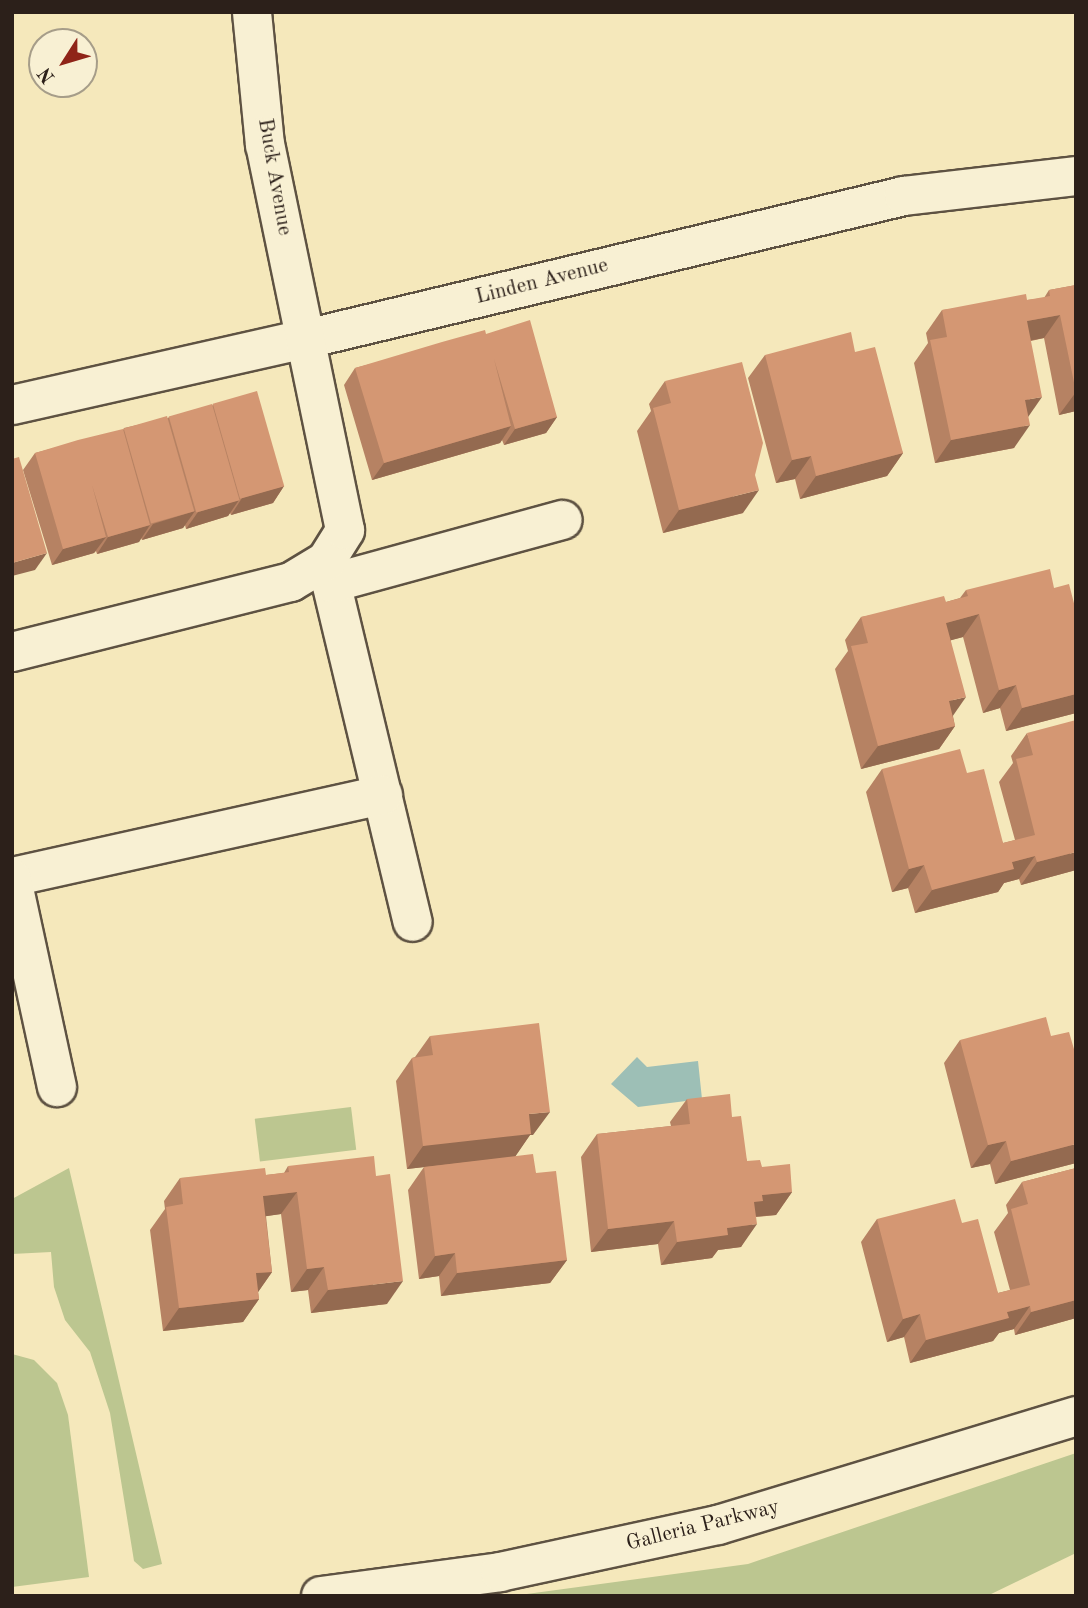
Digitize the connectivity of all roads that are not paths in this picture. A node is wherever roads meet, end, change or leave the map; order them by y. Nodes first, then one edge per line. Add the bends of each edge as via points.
1 (253, 12) edge
2 (1076, 176) edge
3 (306, 339) junction
4 (12, 405) edge
5 (563, 520) dead end
6 (329, 572) junction
7 (12, 652) edge
8 (383, 795) junction
9 (12, 878) edge
10 (413, 922) dead end
11 (57, 1087) dead end
12 (1076, 1416) edge
13 (321, 1596) edge

1 - 3 street, Buck Avenue via 265,145
2 - 3 street, Linden Avenue via 904,196
3 - 4 street, Linden Avenue
3 - 6 street, Buck Avenue via 345,530
5 - 6 street
6 - 7 street
6 - 8 street
8 - 9 street
8 - 10 street
9 - 11 street
12 - 13 street, Galleria Parkway via 718,1525 500,1572

